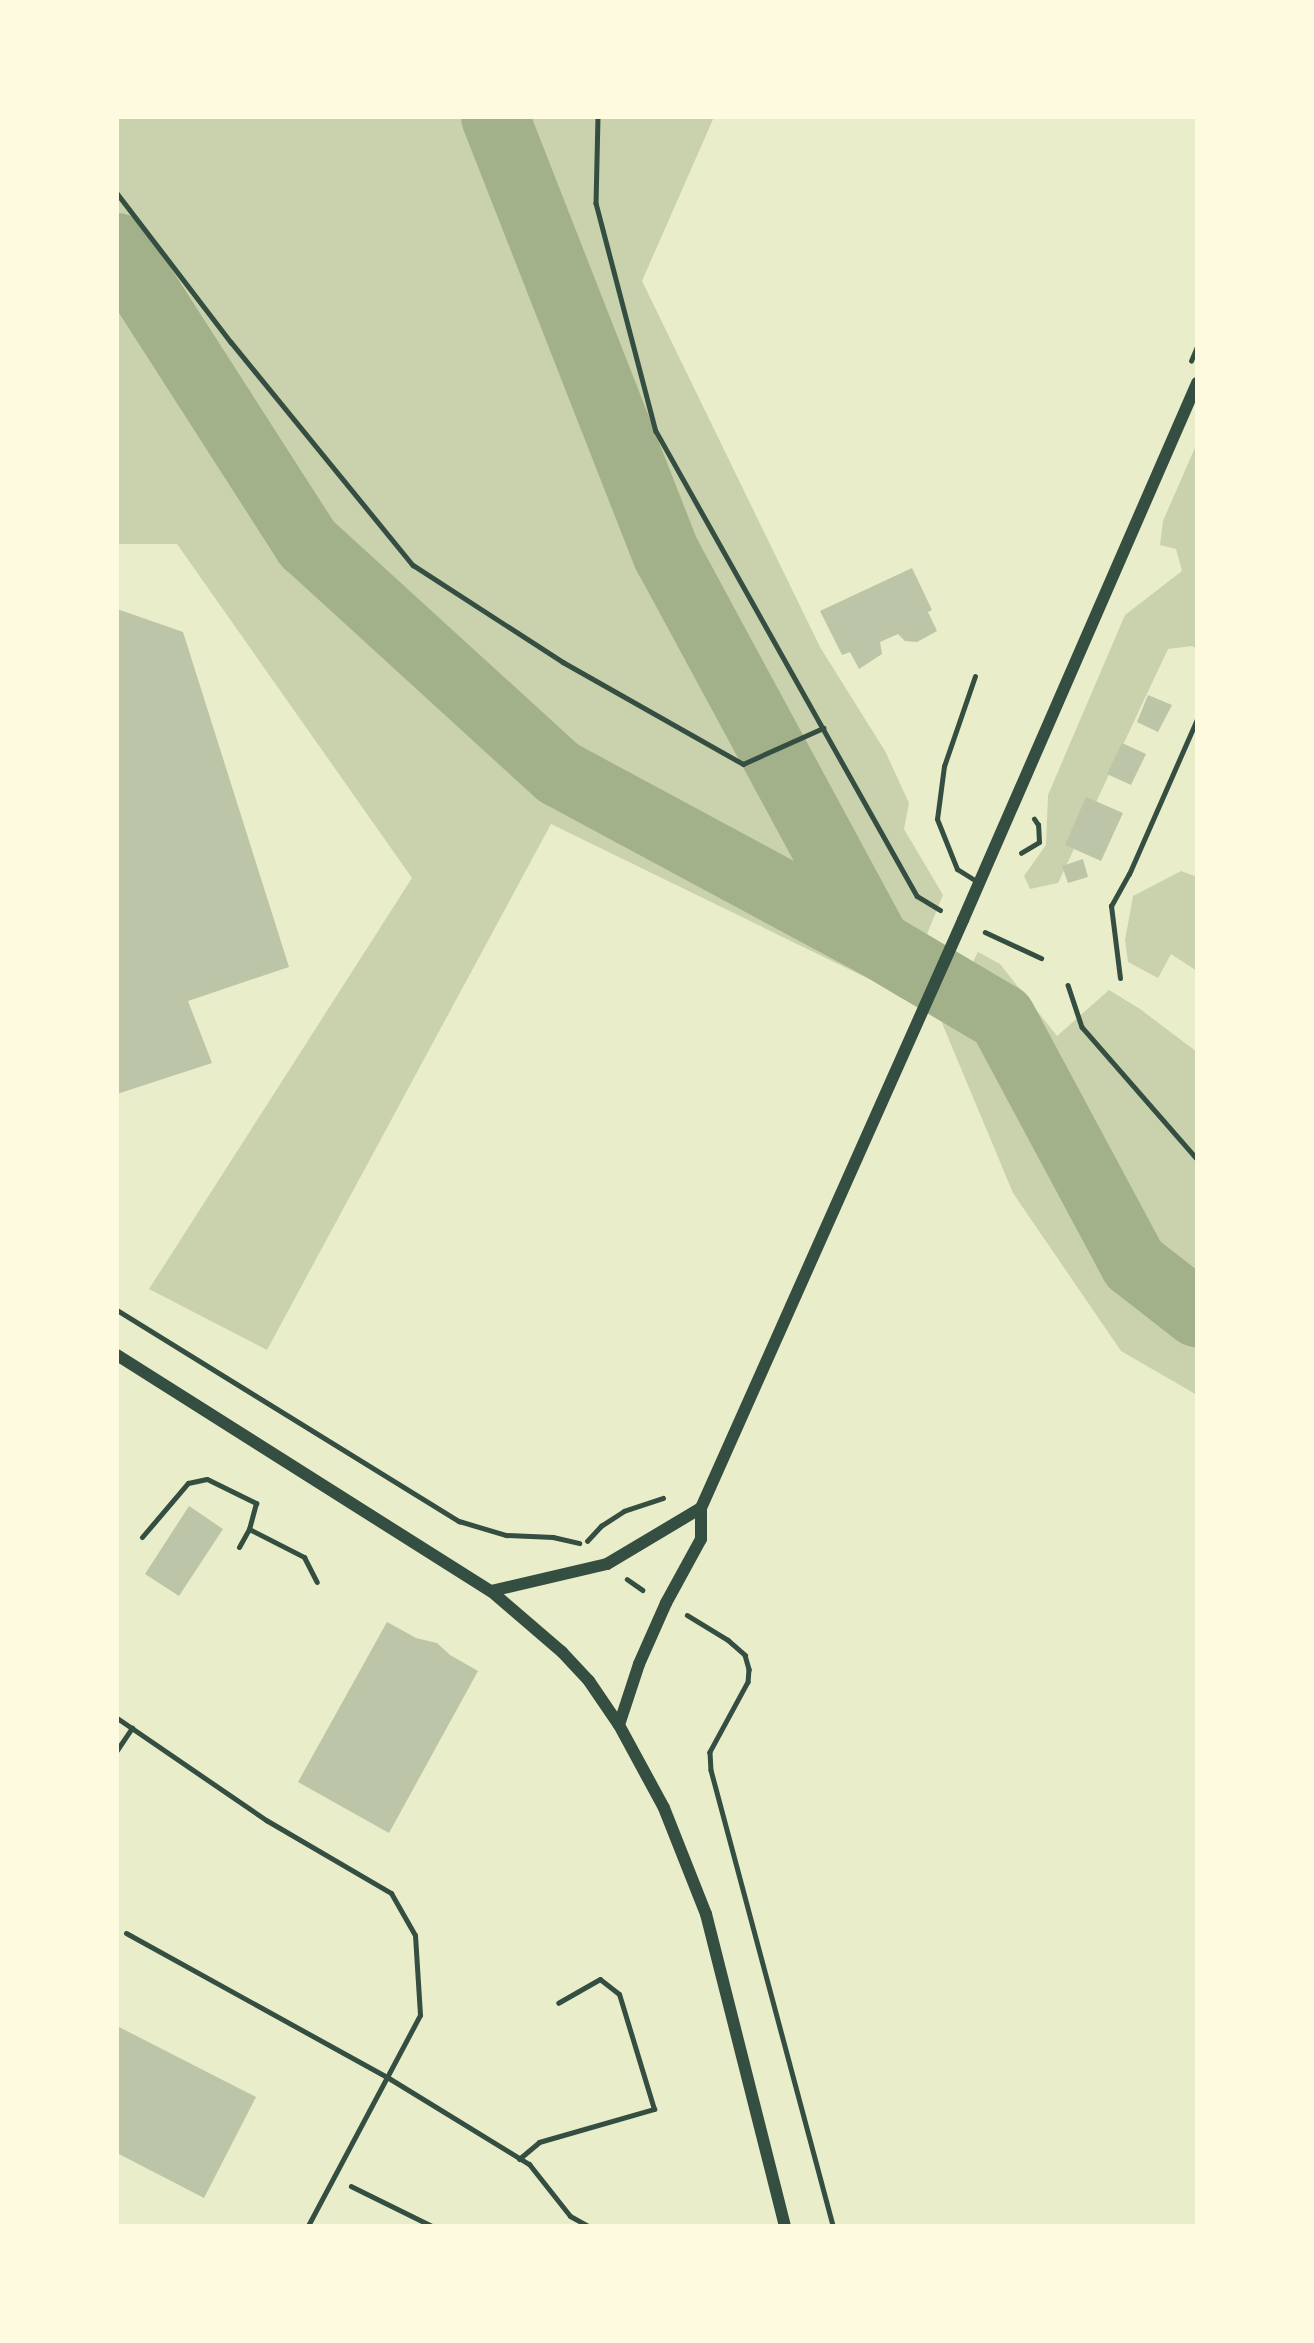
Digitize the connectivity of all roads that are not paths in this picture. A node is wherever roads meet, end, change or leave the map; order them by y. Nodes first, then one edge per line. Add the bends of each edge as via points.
1 (1197, 383) edge
2 (975, 676) dead end
3 (1197, 719) edge
4 (979, 883) junction
5 (1120, 978) dead end
6 (117, 1355) edge
7 (701, 1508) junction
8 (249, 1529) junction
9 (142, 1537) dead end
10 (239, 1547) dead end
11 (317, 1583) dead end
12 (491, 1591) junction
13 (117, 1718) edge
14 (619, 1725) junction
15 (132, 1728) junction
16 (117, 1750) edge
17 (126, 1933) dead end
18 (558, 2003) dead end
19 (387, 2077) junction
20 (519, 2158) junction
21 (308, 2226) edge
22 (588, 2226) edge
23 (785, 2226) edge

1 - 4 street
2 - 4 lane via 944,766 937,819 957,869
3 - 5 lane via 1111,906
4 - 7 street
6 - 12 street
7 - 12 street via 607,1564
7 - 14 street via 701,1539 639,1664
8 - 9 lane via 256,1503 207,1479 188,1483
8 - 10 lane
8 - 11 lane via 304,1557
12 - 14 street via 571,1661
13 - 15 lane
14 - 23 street via 664,1808 706,1914
15 - 16 lane
15 - 19 lane via 266,1820 391,1893 415,1935 420,2015
17 - 19 lane
18 - 20 lane via 600,1979 619,1994 654,2109 540,2141
19 - 20 lane
19 - 21 lane
20 - 22 lane via 529,2164 570,2216

